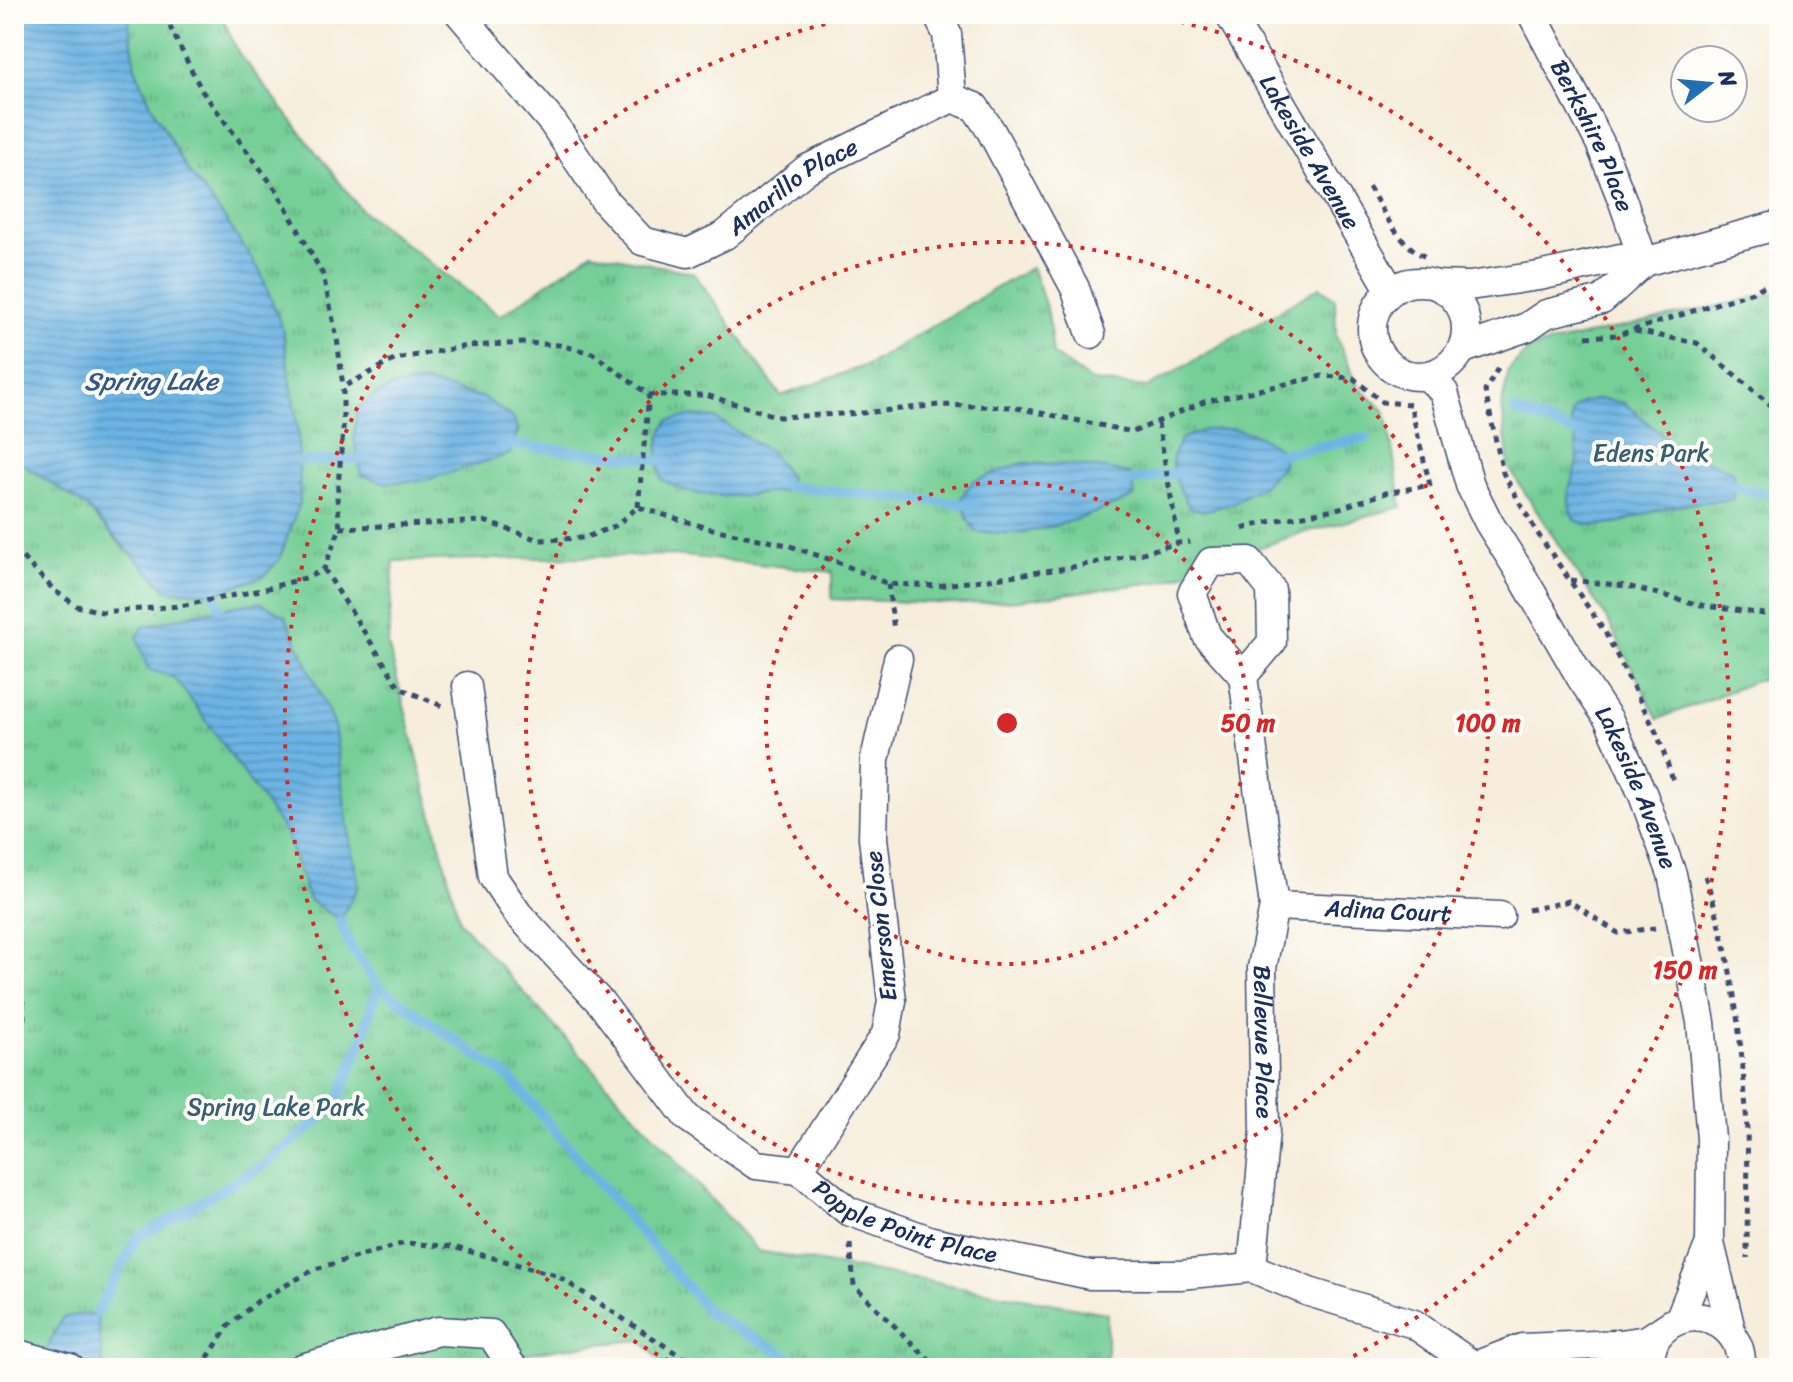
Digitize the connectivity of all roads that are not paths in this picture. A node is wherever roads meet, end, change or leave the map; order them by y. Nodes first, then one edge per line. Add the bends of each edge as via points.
1 (460, 14) edge
2 (937, 14) edge
3 (1229, 14) edge
4 (1532, 14) edge
5 (952, 98) junction
6 (1779, 225) edge
7 (1644, 262) junction
8 (1436, 273) junction
9 (1391, 291) junction
10 (1091, 334) dead end
11 (1463, 349) junction
12 (1427, 376) junction
13 (898, 659) road end
14 (1243, 676) dead end
15 (467, 686) dead end
16 (1274, 906) junction
17 (1500, 916) road end
18 (799, 1170) junction
19 (1710, 1243) junction
20 (1252, 1268) junction
21 (1672, 1324) junction
22 (1732, 1334) junction
23 (14, 1353) edge
24 (70, 1368) edge
25 (302, 1368) edge
26 (513, 1368) edge
27 (1478, 1368) edge
28 (1649, 1368) edge
29 (1742, 1368) edge

1 - 5 street, Amarillo Place via 553,123 605,201 642,241 688,253 725,235 807,169
2 - 5 street via 947,34
3 - 9 street, Lakeside Avenue
4 - 7 street, Berkshire Place via 1600,143
5 - 10 street via 975,107 991,131 1075,288
6 - 7 street
7 - 8 street via 1621,258 1469,286
7 - 11 street via 1602,300 1546,314 1527,327
8 - 9 street
8 - 11 street via 1464,315
9 - 12 street via 1373,317 1376,348 1397,371
11 - 12 street via 1450,365
12 - 19 street, Lakeside Avenue via 1444,392 1470,485 1489,523 1609,720 1672,874 1701,1022 1711,1139
13 - 18 street, Emerson Close via 875,759 873,838 892,1001 886,1034
14 - 16 street, Bellevue Place
15 - 18 street, Popple Point Place via 493,877 518,914 601,1003 687,1117 756,1165
16 - 17 street, Adina Court
16 - 20 street, Bellevue Place via 1262,968 1265,1131
18 - 20 street, Popple Point Place via 848,1211 932,1241 1090,1275
19 - 21 street, Lakeside Avenue
19 - 22 street, Lakeside Avenue
20 - 27 street, Popple Point Place via 1309,1292 1414,1324
21 - 22 street via 1693,1316 1708,1318
21 - 27 street via 1647,1340 1522,1348
21 - 28 street, Lakeside Avenue via 1655,1339
22 - 29 street, Lakeside Avenue
23 - 24 street
25 - 26 street via 438,1331 491,1334

